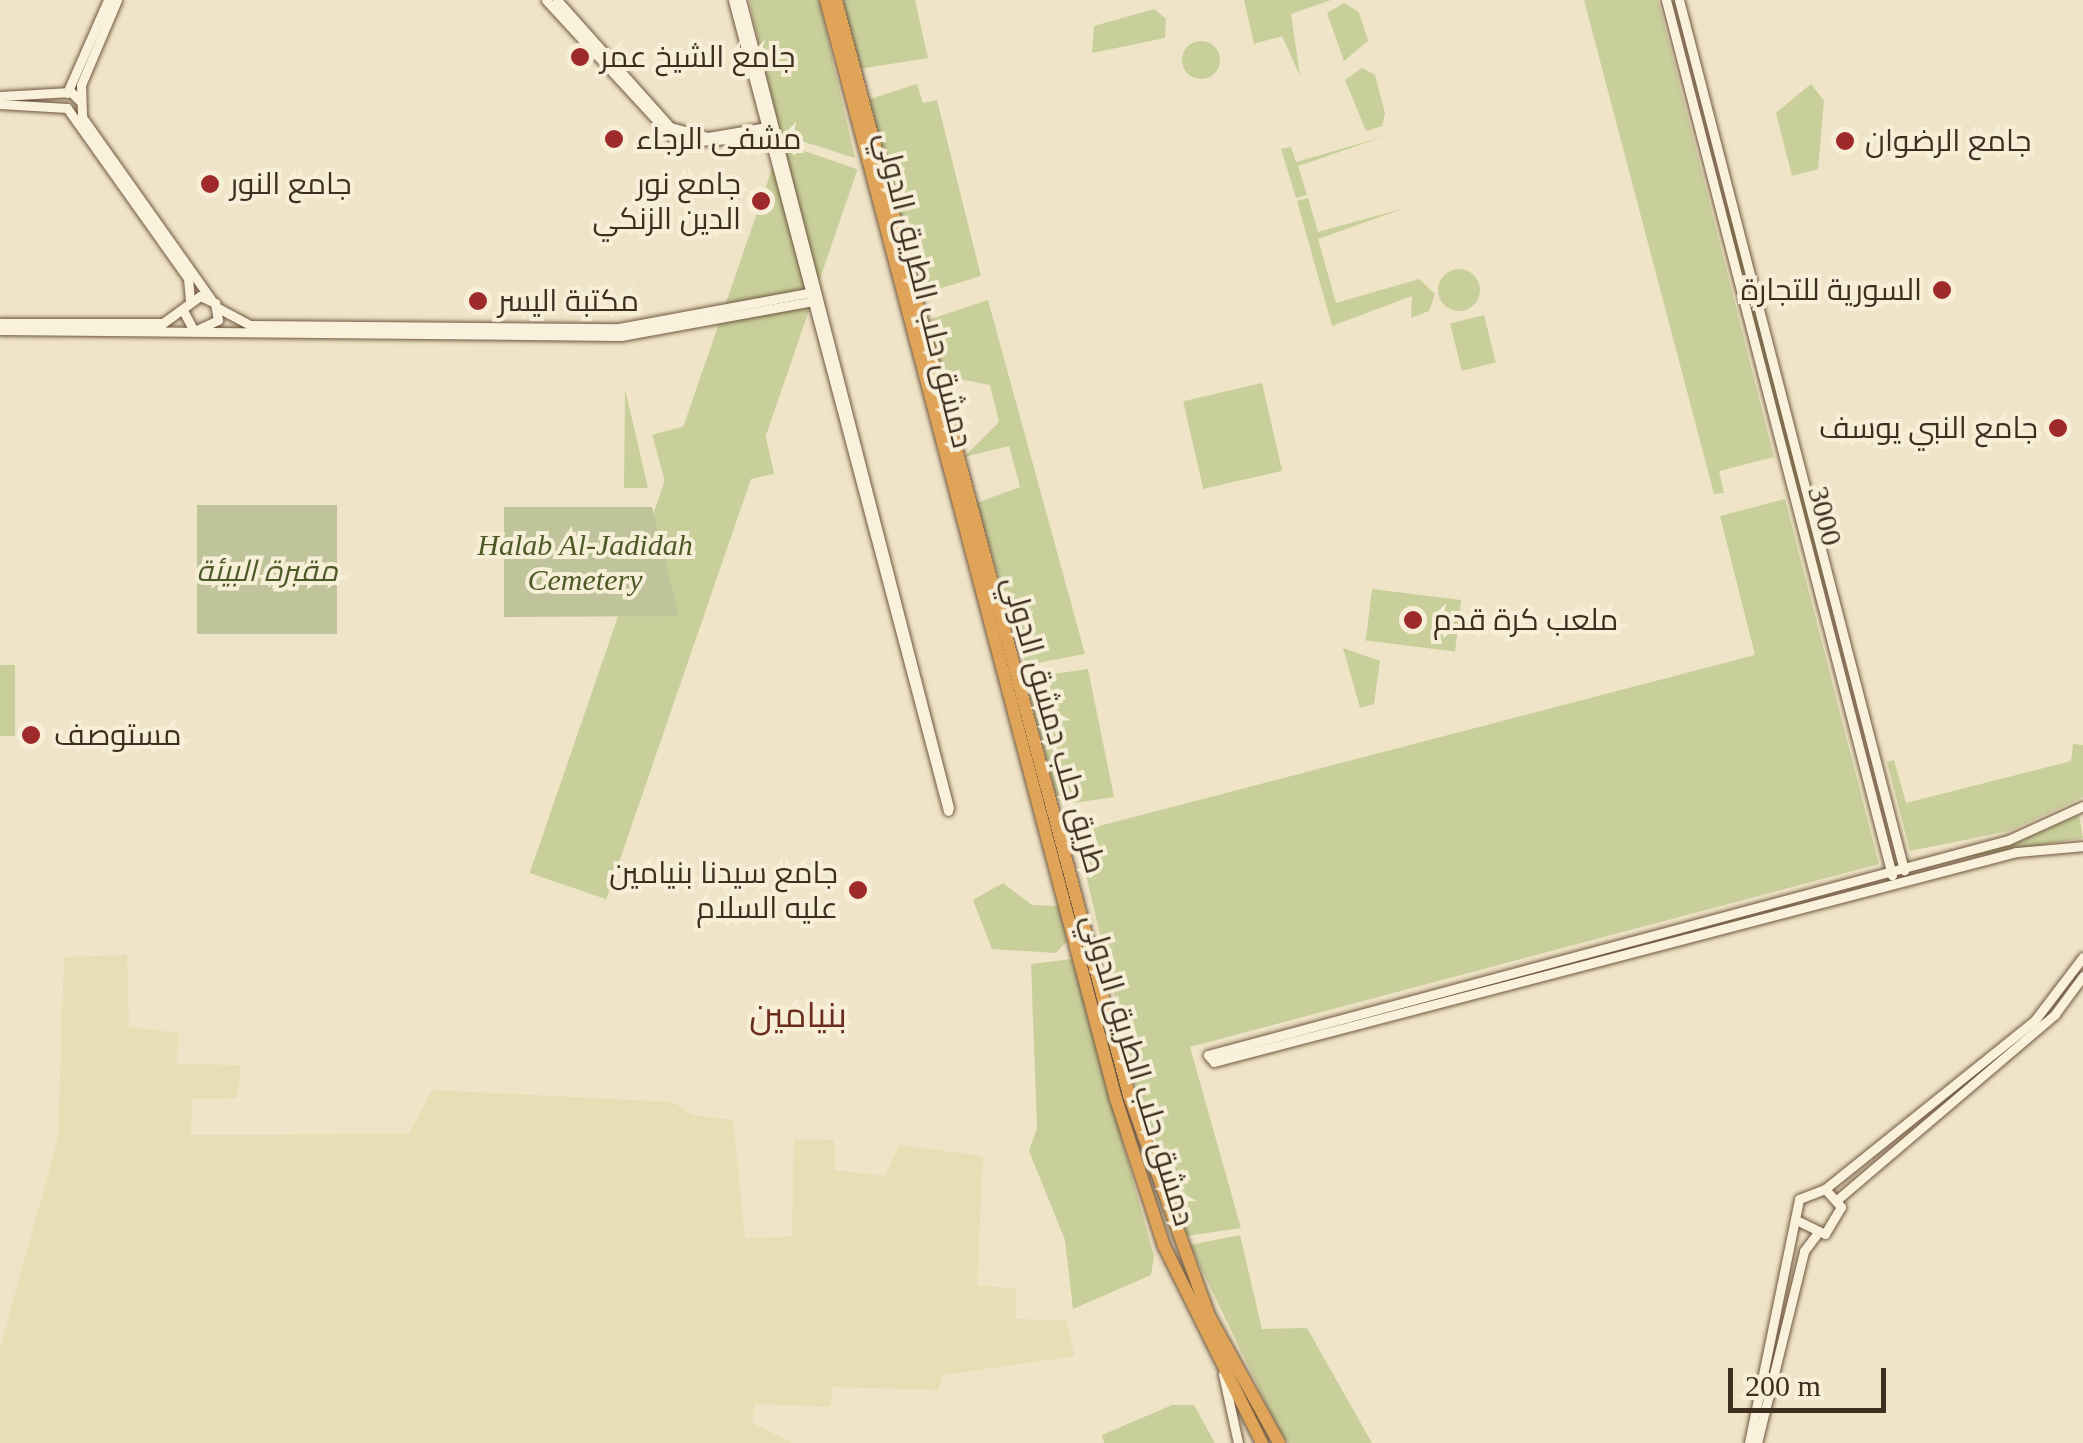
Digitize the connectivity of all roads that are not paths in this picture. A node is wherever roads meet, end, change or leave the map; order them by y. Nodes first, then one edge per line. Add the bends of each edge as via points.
1 (108, 0) edge
2 (117, 0) edge
3 (546, 0) edge
4 (557, 0) edge
5 (733, 0) edge
6 (741, 0) edge
7 (826, 0) edge
8 (836, 0) edge
9 (1666, 0) edge
10 (1679, 0) edge
11 (66, 94) junction
12 (0, 96) edge
13 (79, 102) junction
14 (0, 104) edge
15 (67, 108) junction
16 (648, 111) junction
17 (766, 133) junction
18 (811, 297) junction
19 (211, 298) junction
20 (190, 300) junction
21 (218, 308) junction
22 (183, 310) junction
23 (0, 323) edge
24 (0, 330) edge
25 (200, 332) junction
26 (2083, 806) edge
27 (2083, 846) edge
28 (1903, 867) junction
29 (1890, 871) junction
30 (1902, 882) junction
31 (2083, 957) edge
32 (2083, 976) edge
33 (1826, 1189) junction
34 (1838, 1199) junction
35 (1796, 1220) junction
36 (1816, 1235) junction
37 (1223, 1371) junction
38 (1238, 1443) edge
39 (1262, 1443) edge
40 (1280, 1443) edge
41 (1749, 1443) edge
42 (1758, 1443) edge

1 - 11 street
2 - 13 street
3 - 16 street
4 - 16 street
5 - 17 street
6 - 17 street
7 - 37 highway, دمشق حلب الطريق الدولي via 1116,1099 1164,1246
8 - 40 highway, طريق حلب دمشق الدولي via 1129,1095 1210,1316
9 - 29 street, 3000
10 - 28 street, 3000
11 - 12 street
11 - 13 street
11 - 15 street
13 - 15 street
13 - 19 street
14 - 15 street
15 - 20 street via 188,278
16 - 17 street via 690,136
17 - 18 street
18 - 18 street via 948,811
18 - 21 street via 619,328 250,325
18 - 25 street via 621,336
19 - 20 street
19 - 21 street
20 - 22 street
21 - 25 street via 215,325
22 - 23 street via 163,323
22 - 25 street
24 - 25 street
26 - 28 street via 2008,840
27 - 30 street via 2016,852
28 - 29 street
28 - 30 street, 3000
29 - 30 street
29 - 30 street via 1212,1047 1214,1062
31 - 33 street via 2035,1020
32 - 34 street via 2041,1027
33 - 34 street
33 - 35 street via 1798,1200
34 - 36 street via 1839,1223
35 - 36 street
35 - 41 street
36 - 42 street via 1804,1251
37 - 38 street
37 - 39 highway, دمشق حلب الطريق الدولي

